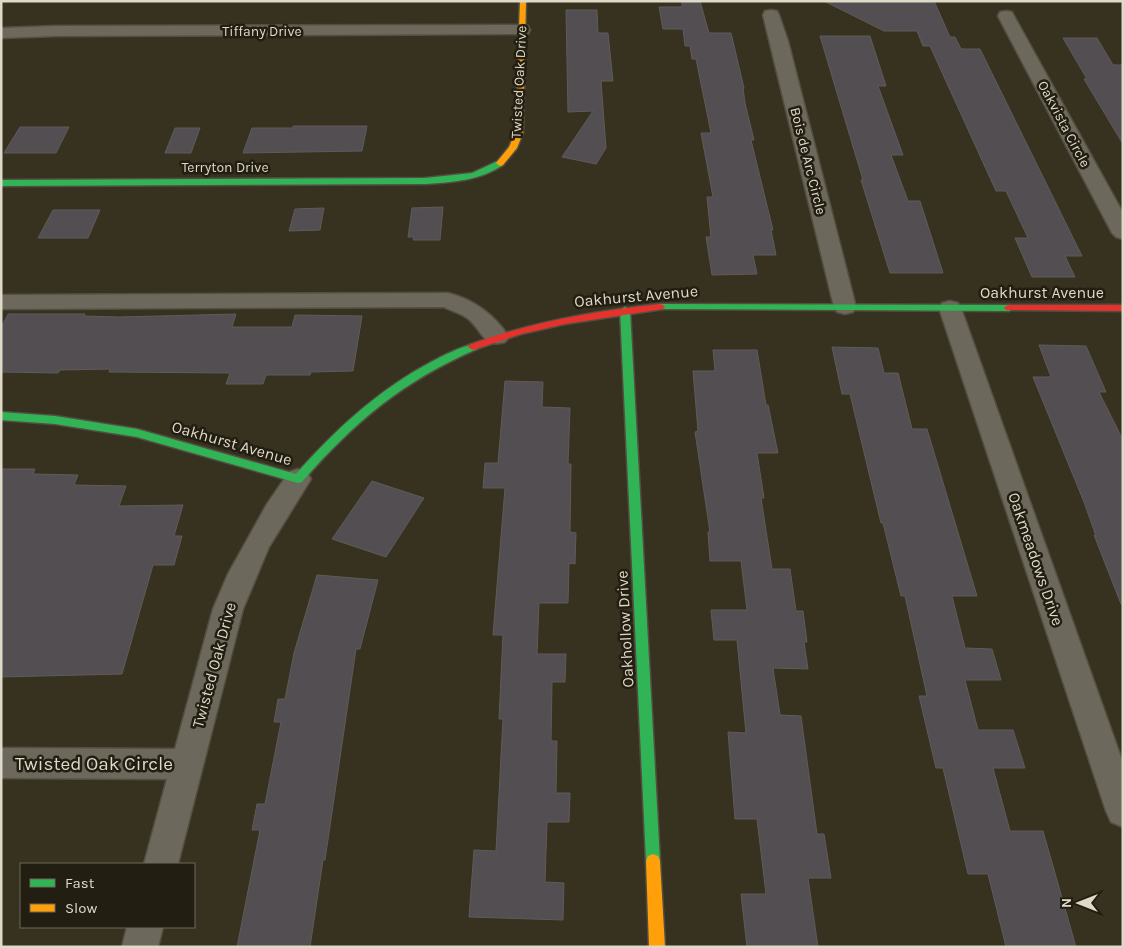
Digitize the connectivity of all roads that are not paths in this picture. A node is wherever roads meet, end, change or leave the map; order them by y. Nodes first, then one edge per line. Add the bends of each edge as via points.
1 (523, 1) edge
2 (771, 15) dead end
3 (1006, 16) dead end
4 (522, 30) junction
5 (1, 33) edge
6 (450, 179) joint
7 (1, 183) edge
8 (1123, 233) edge
9 (1, 302) edge
10 (845, 307) junction
11 (950, 308) junction
12 (1123, 308) edge
13 (625, 310) junction
14 (497, 337) junction
15 (1, 416) edge
16 (298, 479) junction
17 (1, 763) edge
18 (187, 764) junction
19 (1123, 811) edge
20 (161, 863) edge
21 (145, 928) edge
22 (140, 947) edge
23 (657, 947) edge

1 - 4 street, Twisted Oak Drive
2 - 10 street, Bois de Arc Circle
3 - 8 street, Oakvista Circle
4 - 5 street, Tiffany Drive
4 - 6 street, Twisted Oak Drive via 519,132 515,146 510,155 486,173
6 - 7 street, Terryton Drive
9 - 14 street via 448,300 475,313
10 - 11 street, Oakhurst Avenue
10 - 13 street, Oakhurst Avenue via 716,306
11 - 12 street, Oakhurst Avenue
11 - 19 street, Oakmeadows Drive
13 - 14 street, Oakhurst Avenue via 554,321
13 - 23 street, Oakhollow Drive
14 - 16 street, Oakhurst Avenue via 441,360 390,392 352,422
15 - 16 street, Oakhurst Avenue via 55,420 137,433
16 - 18 street, Twisted Oak Drive via 267,524 240,576 228,609
17 - 18 street, Twisted Oak Circle
18 - 20 street, Twisted Oak Drive
21 - 22 street

